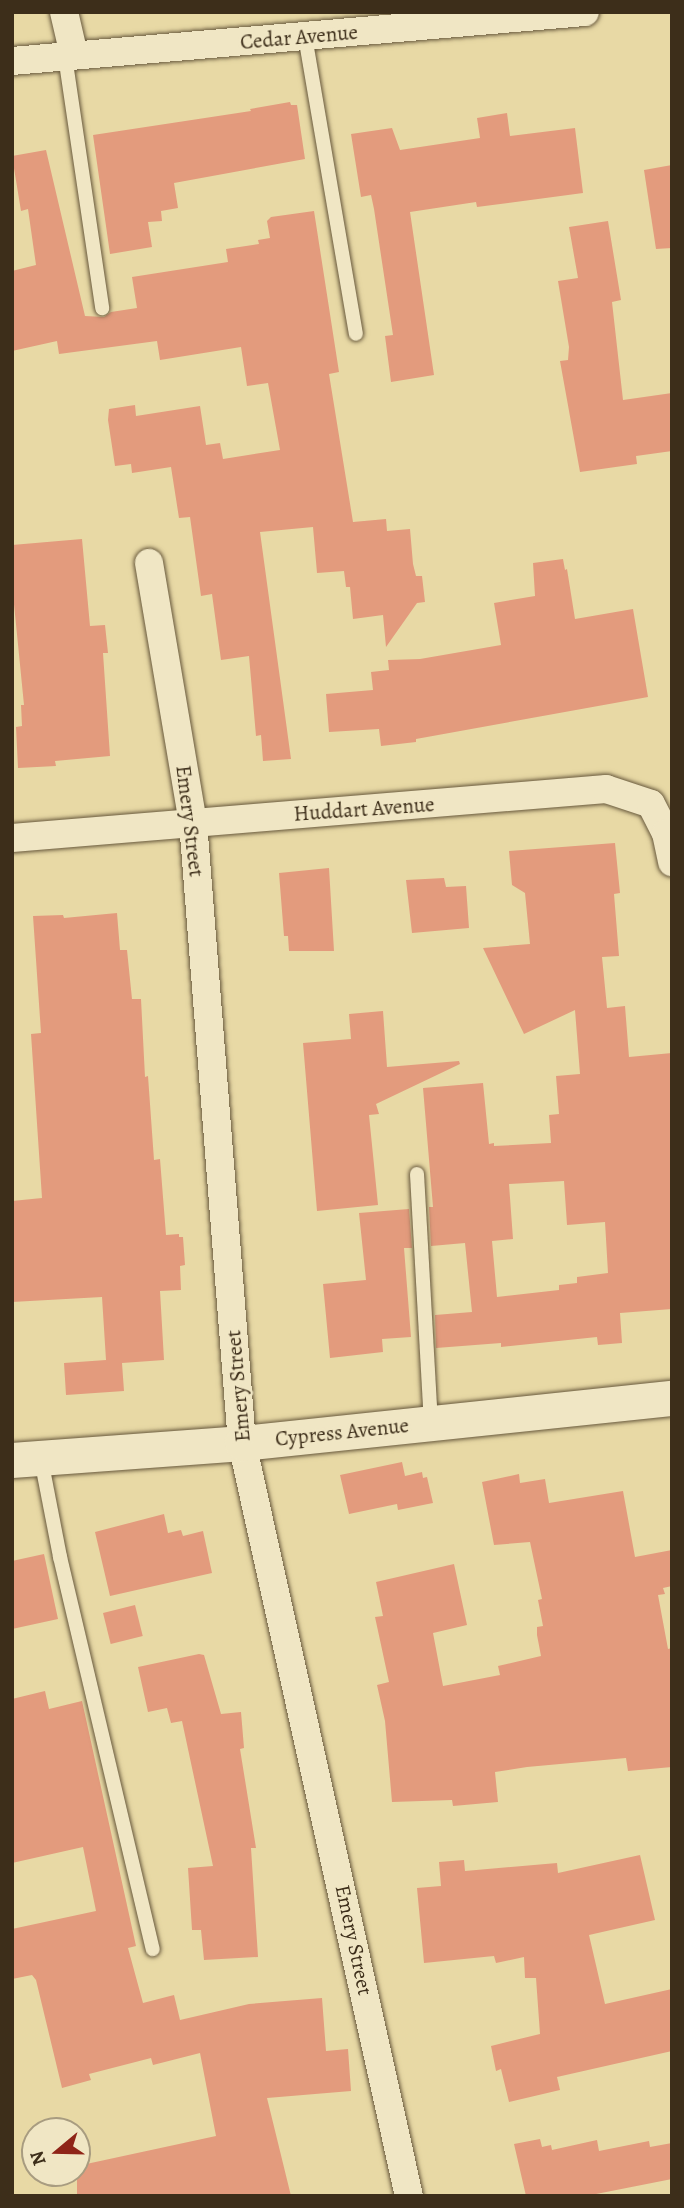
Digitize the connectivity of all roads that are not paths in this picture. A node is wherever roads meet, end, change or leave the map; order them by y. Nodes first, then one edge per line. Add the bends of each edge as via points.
1 (64, 12) edge
2 (585, 12) edge
3 (371, 21) edge
4 (305, 36) junction
5 (69, 56) junction
6 (12, 61) edge
7 (102, 308) dead end
8 (356, 334) dead end
9 (149, 563) dead end
10 (192, 822) junction
11 (12, 838) edge
12 (672, 862) edge
13 (417, 1174) dead end
14 (672, 1398) edge
15 (431, 1423) junction
16 (242, 1443) junction
17 (26, 1459) edge
18 (153, 1949) dead end
19 (409, 2196) edge

1 - 5 street
2 - 3 street, Cedar Avenue
3 - 4 street, Cedar Avenue
4 - 5 street, Cedar Avenue
4 - 8 lane
5 - 6 street, Cedar Avenue
5 - 7 lane
9 - 10 street, Emery Street
10 - 11 street, Huddart Avenue
10 - 12 street, Huddart Avenue via 606,789 651,804 666,834
10 - 16 street, Emery Street
13 - 15 lane
14 - 15 street, Cypress Avenue
15 - 16 street, Cypress Avenue
16 - 17 street, Cypress Avenue
16 - 19 street, Emery Street
17 - 18 lane via 60,1557

